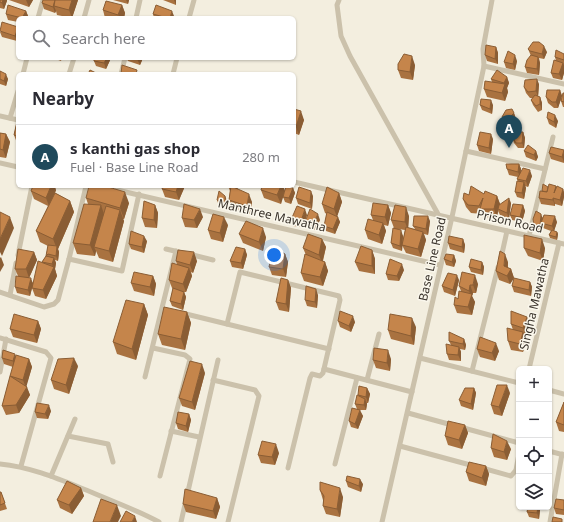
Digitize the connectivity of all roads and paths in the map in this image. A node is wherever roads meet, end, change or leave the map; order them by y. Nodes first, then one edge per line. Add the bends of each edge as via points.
1 (43, 0) edge
2 (89, 0) edge
3 (140, 0) edge
4 (194, 0) edge
5 (339, 0) edge
6 (492, 0) edge
7 (39, 16) edge
8 (85, 16) edge
9 (136, 16) edge
10 (189, 16) edge
11 (26, 60) edge
12 (73, 60) edge
13 (124, 60) edge
14 (176, 60) edge
15 (484, 66) junction
16 (24, 72) edge
17 (70, 72) edge
18 (122, 72) edge
19 (174, 72) edge
20 (564, 84) edge
21 (16, 97) edge
22 (0, 116) edge
23 (10, 118) junction
24 (16, 120) edge
25 (553, 137) dead end
26 (466, 151) junction
27 (0, 163) edge
28 (16, 167) edge
29 (545, 169) junction
30 (296, 182) edge
31 (32, 188) edge
32 (86, 188) edge
33 (112, 189) edge
34 (139, 194) junction
35 (438, 214) junction
36 (452, 217) junction
37 (508, 231) junction
38 (529, 236) junction
39 (562, 243) edge
40 (166, 248) dead end
41 (176, 251) junction
42 (70, 259) junction
43 (213, 260) dead end
44 (440, 265) junction
45 (0, 292) edge
46 (10, 295) junction
47 (162, 309) junction
48 (169, 310) edge
49 (176, 312) edge
50 (227, 324) junction
51 (379, 334) dead end
52 (3, 338) edge
53 (153, 348) junction
54 (329, 349) junction
55 (420, 358) junction
56 (218, 360) dead end
57 (530, 366) edge
58 (324, 369) junction
59 (472, 371) junction
60 (0, 372) edge
61 (145, 377) dead end
62 (357, 378) junction
63 (213, 380) junction
64 (367, 380) junction
65 (516, 382) edge
66 (552, 391) edge
67 (412, 392) junction
68 (564, 394) edge
69 (408, 413) junction
70 (74, 419) dead end
71 (171, 431) junction
72 (68, 436) junction
73 (199, 437) junction
74 (516, 442) edge
75 (400, 446) junction
76 (552, 452) edge
77 (563, 454) edge
78 (113, 462) dead end
79 (0, 464) edge
80 (335, 464) dead end
81 (20, 466) junction
82 (288, 468) dead end
83 (516, 470) edge
84 (51, 476) junction
85 (160, 476) dead end
86 (102, 497) junction
87 (100, 503) edge
88 (159, 522) edge
89 (181, 522) edge
90 (228, 522) edge
91 (382, 522) edge
92 (550, 522) edge

1 - 7 street
2 - 8 street
3 - 9 street
4 - 10 street
5 - 35 street via 341,36 350,56
6 - 15 street, Base Line Road via 483,49
11 - 16 street
12 - 17 street
13 - 18 street
14 - 19 street
15 - 20 street
15 - 26 street, Base Line Road
21 - 23 street
22 - 23 street
23 - 24 street
25 - 29 street
26 - 29 street
26 - 36 street, Base Line Road
27 - 28 street
29 - 38 street
30 - 35 street, Prison Road
31 - 46 street
32 - 42 street
33 - 34 street, Manthree Mawatha
34 - 42 street via 122,271
34 - 44 street, Manthree Mawatha
35 - 36 street, Prison Road
36 - 37 street, Prison Road
36 - 44 street, Base Line Road
37 - 38 street, Prison Road
37 - 59 street
38 - 39 street, Prison Road
39 - 57 street, Singha Mawatha
40 - 41 street
41 - 43 street
41 - 47 street
42 - 46 street via 58,300 54,304 44,307
44 - 55 street, Base Line Road
45 - 46 street
47 - 48 street
47 - 53 street
49 - 50 street
50 - 54 street
50 - 54 street via 240,272 339,296
51 - 64 street
52 - 60 street
52 - 81 street via 46,352 51,358
53 - 61 street
53 - 71 street via 185,355 190,359
54 - 58 street
55 - 59 street
55 - 67 street, Base Line Road
56 - 63 street
58 - 62 street
58 - 82 street via 320,376 312,374 310,378
59 - 65 street
62 - 64 street
62 - 80 street
63 - 73 street
63 - 90 street via 255,390 259,396
64 - 67 street
66 - 68 street
67 - 69 street, Base Line Road
69 - 74 street
69 - 75 street, Base Line Road
70 - 72 street
71 - 73 street
71 - 85 street
72 - 78 street via 108,444
72 - 84 street
73 - 89 street
75 - 83 street via 511,476
75 - 91 street, Base Line Road
76 - 77 street
77 - 92 street
79 - 81 street
81 - 84 street
84 - 86 street
86 - 87 street
86 - 88 street via 137,510

